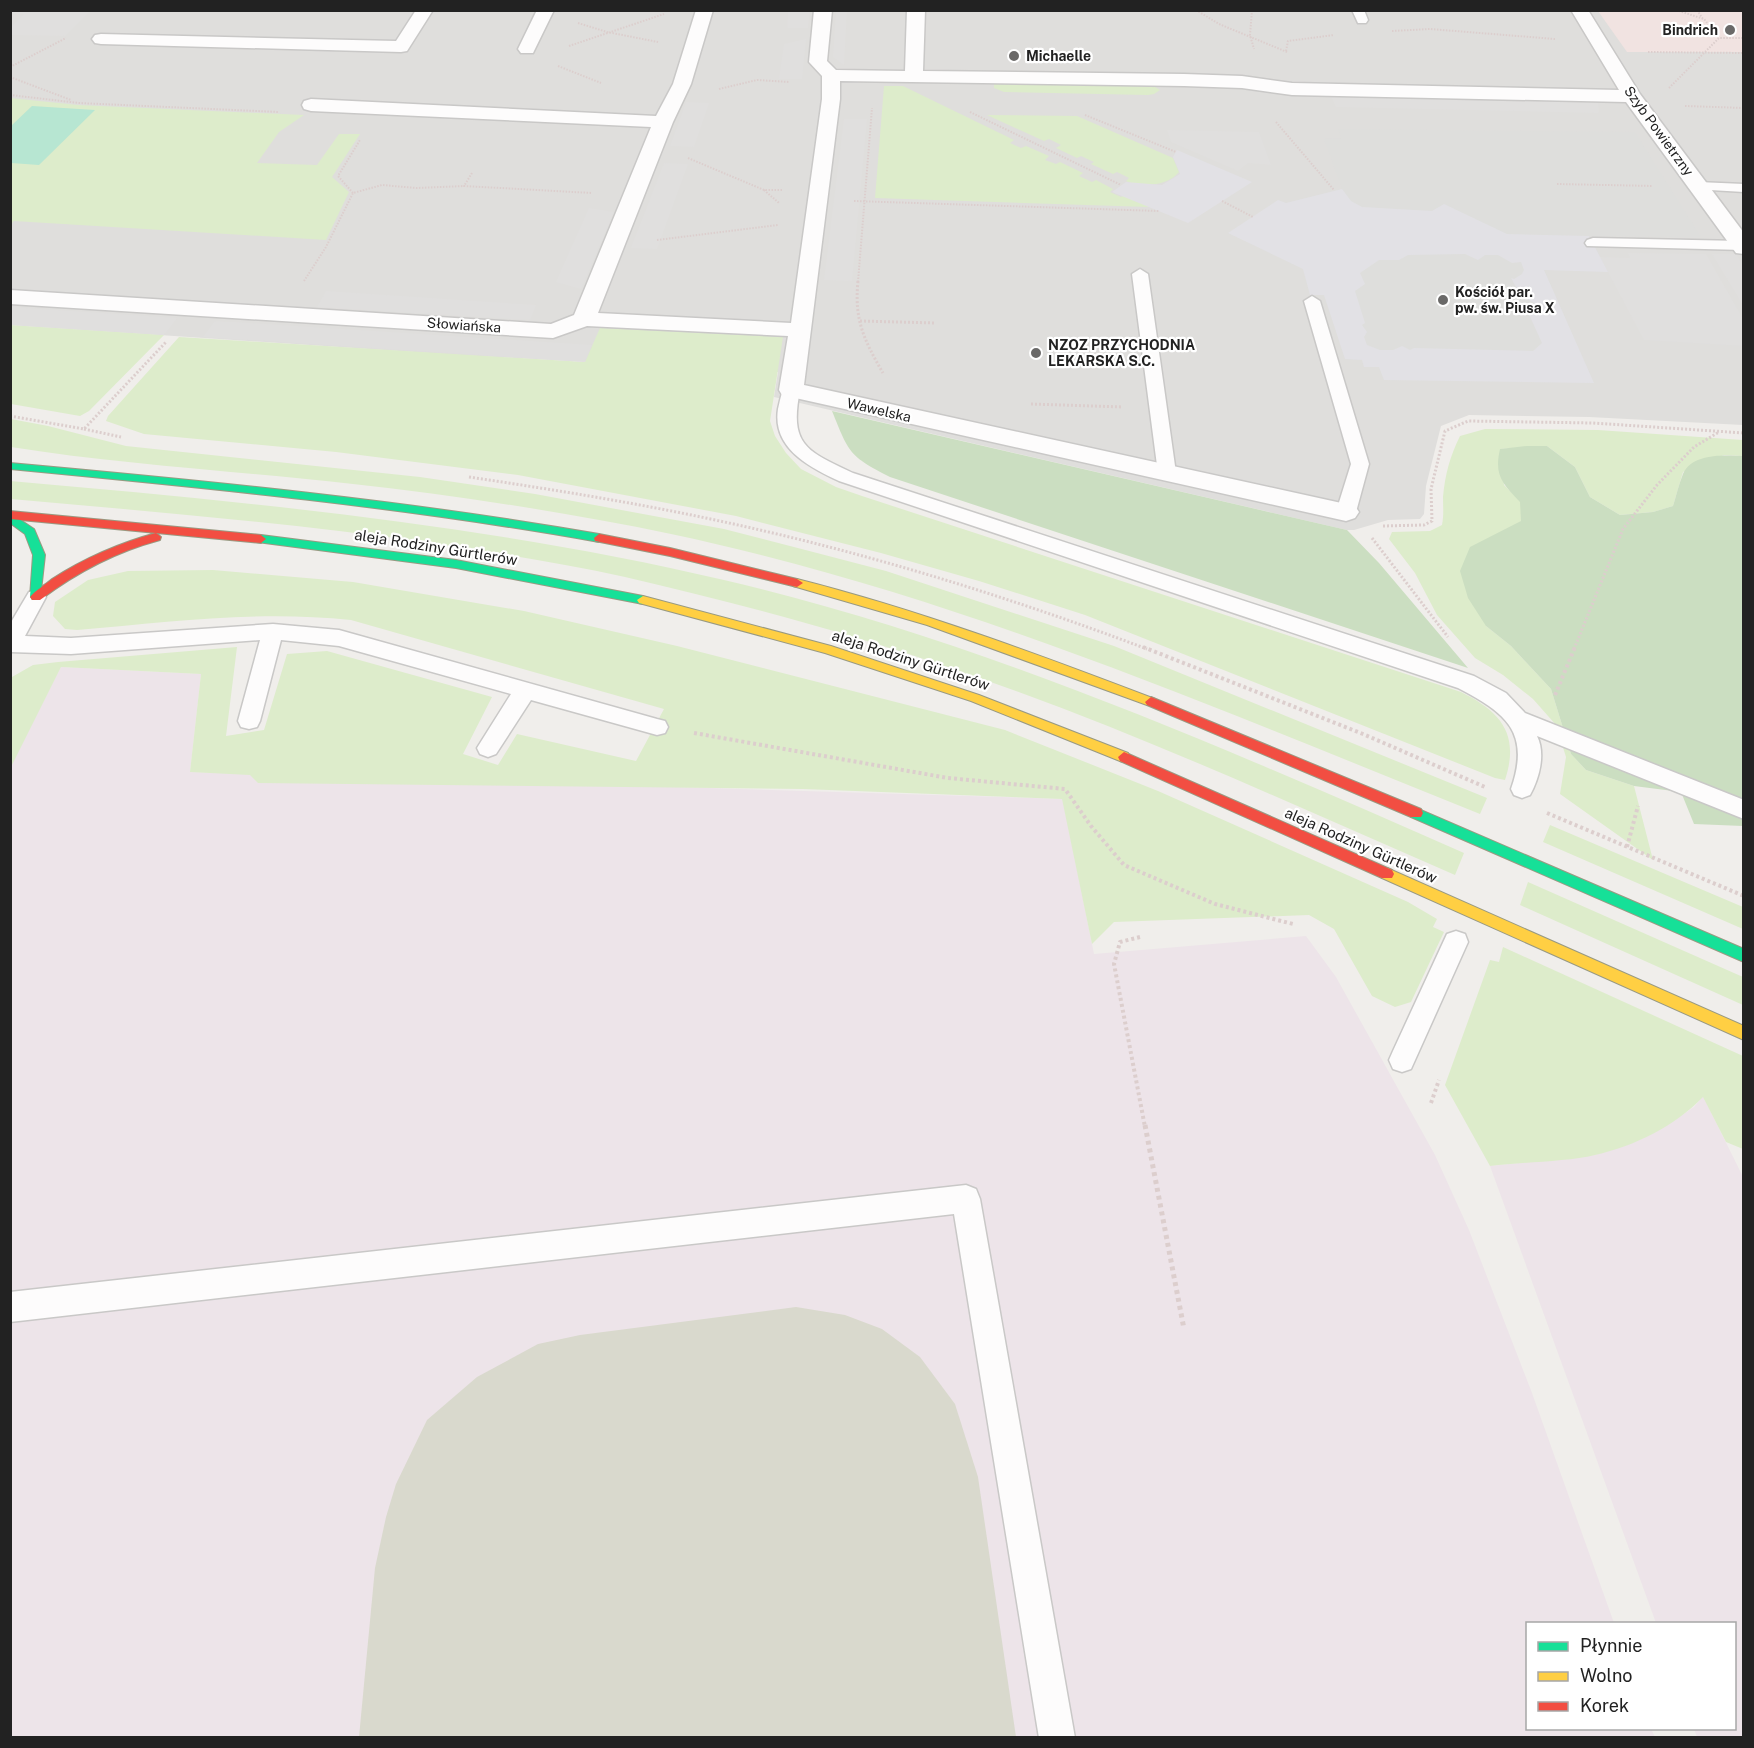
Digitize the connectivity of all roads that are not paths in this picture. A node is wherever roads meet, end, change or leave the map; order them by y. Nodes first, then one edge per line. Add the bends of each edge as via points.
1 (426, 10) edge
2 (823, 10) edge
3 (916, 10) edge
4 (1579, 10) edge
5 (546, 11) edge
6 (705, 12) edge
7 (101, 39) dead end
8 (527, 49) dead end
9 (831, 75) junction
10 (914, 76) junction
11 (1632, 96) junction
12 (311, 105) dead end
13 (663, 122) junction
14 (1698, 186) junction
15 (1743, 188) edge
16 (1593, 243) dead end
17 (1743, 247) edge
18 (1140, 274) dead end
19 (10, 297) edge
20 (1312, 301) dead end
21 (585, 319) junction
22 (801, 330) junction
23 (791, 390) junction
24 (10, 466) edge
25 (1167, 473) junction
26 (1346, 512) joint
27 (10, 516) edge
28 (181, 532) junction
29 (36, 597) junction
30 (273, 632) junction
31 (11, 644) edge
32 (525, 691) junction
33 (1517, 719) junction
34 (249, 721) dead end
35 (657, 727) road end
36 (488, 748) dead end
37 (1522, 789) dead end
38 (1743, 810) edge
39 (1456, 942) dead end
40 (1743, 956) edge
41 (1743, 1033) edge
42 (1402, 1060) dead end
43 (10, 1307) edge
44 (1057, 1737) edge

1 - 7 street via 401,47
2 - 9 street via 818,62
3 - 10 street
4 - 11 street, Szyb Powietrzny
5 - 8 street
6 - 13 street via 682,84
9 - 10 street
9 - 22 street
10 - 11 street via 1242,82 1292,89
11 - 14 street, Szyb Powietrzny
12 - 13 street
13 - 21 street
14 - 15 lane
14 - 17 street, Szyb Powietrzny
16 - 17 lane
18 - 25 lane
19 - 21 street, Słowiańska via 553,331
20 - 26 lane via 1360,464
21 - 22 street
22 - 23 street
23 - 25 street, Wawelska
23 - 33 lane via 786,426 796,447 819,465 1466,682 1498,699
24 - 40 street via 302,494 530,525 670,552 835,592 1004,646 1181,714
25 - 26 street, Wawelska
27 - 28 street, aleja Rodziny Gürtlerów
27 - 29 street via 30,532 39,555
28 - 29 street via 121,545 78,565
28 - 41 street, aleja Rodziny Gürtlerów via 456,564 651,602 827,649 975,698 1106,749
29 - 31 lane
30 - 31 lane via 70,646
30 - 32 lane via 339,638
30 - 34 lane
32 - 35 lane
32 - 36 lane
33 - 37 lane via 1530,744
33 - 38 lane
39 - 42 lane
43 - 44 lane via 966,1199

